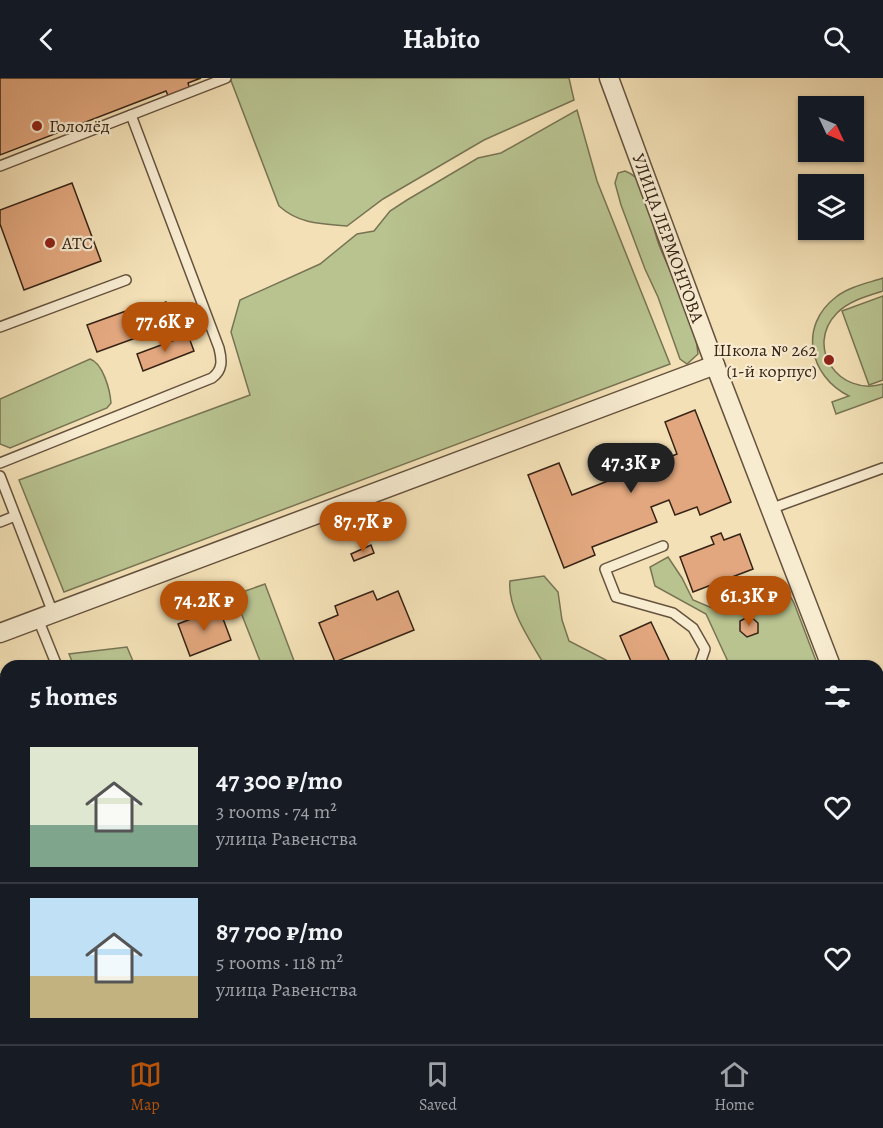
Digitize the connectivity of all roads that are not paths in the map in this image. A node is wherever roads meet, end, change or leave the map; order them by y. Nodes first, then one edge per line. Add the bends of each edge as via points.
1 (226, 78) edge
2 (611, 79) edge
3 (131, 115) junction
4 (0, 166) edge
5 (126, 280) dead end
6 (0, 327) edge
7 (715, 366) junction
8 (0, 463) edge
9 (883, 468) edge
10 (0, 476) edge
11 (770, 509) junction
12 (15, 516) junction
13 (0, 522) edge
14 (663, 546) dead end
15 (45, 616) junction
16 (0, 633) edge
17 (56, 660) edge
18 (701, 660) edge
19 (829, 660) edge

1 - 3 lane
2 - 7 street, УЛИЦА ЛЕРМОНТОВА
3 - 4 lane
3 - 8 lane via 219,348 221,367 212,378
5 - 6 lane
7 - 11 street, УЛИЦА ЛЕРМОНТОВА
7 - 15 street
9 - 11 lane
10 - 12 lane
11 - 19 street, УЛИЦА ЛЕРМОНТОВА
12 - 13 lane
12 - 15 lane
14 - 18 lane via 604,569 616,597 673,613 693,628 705,649
15 - 16 street
15 - 17 lane

